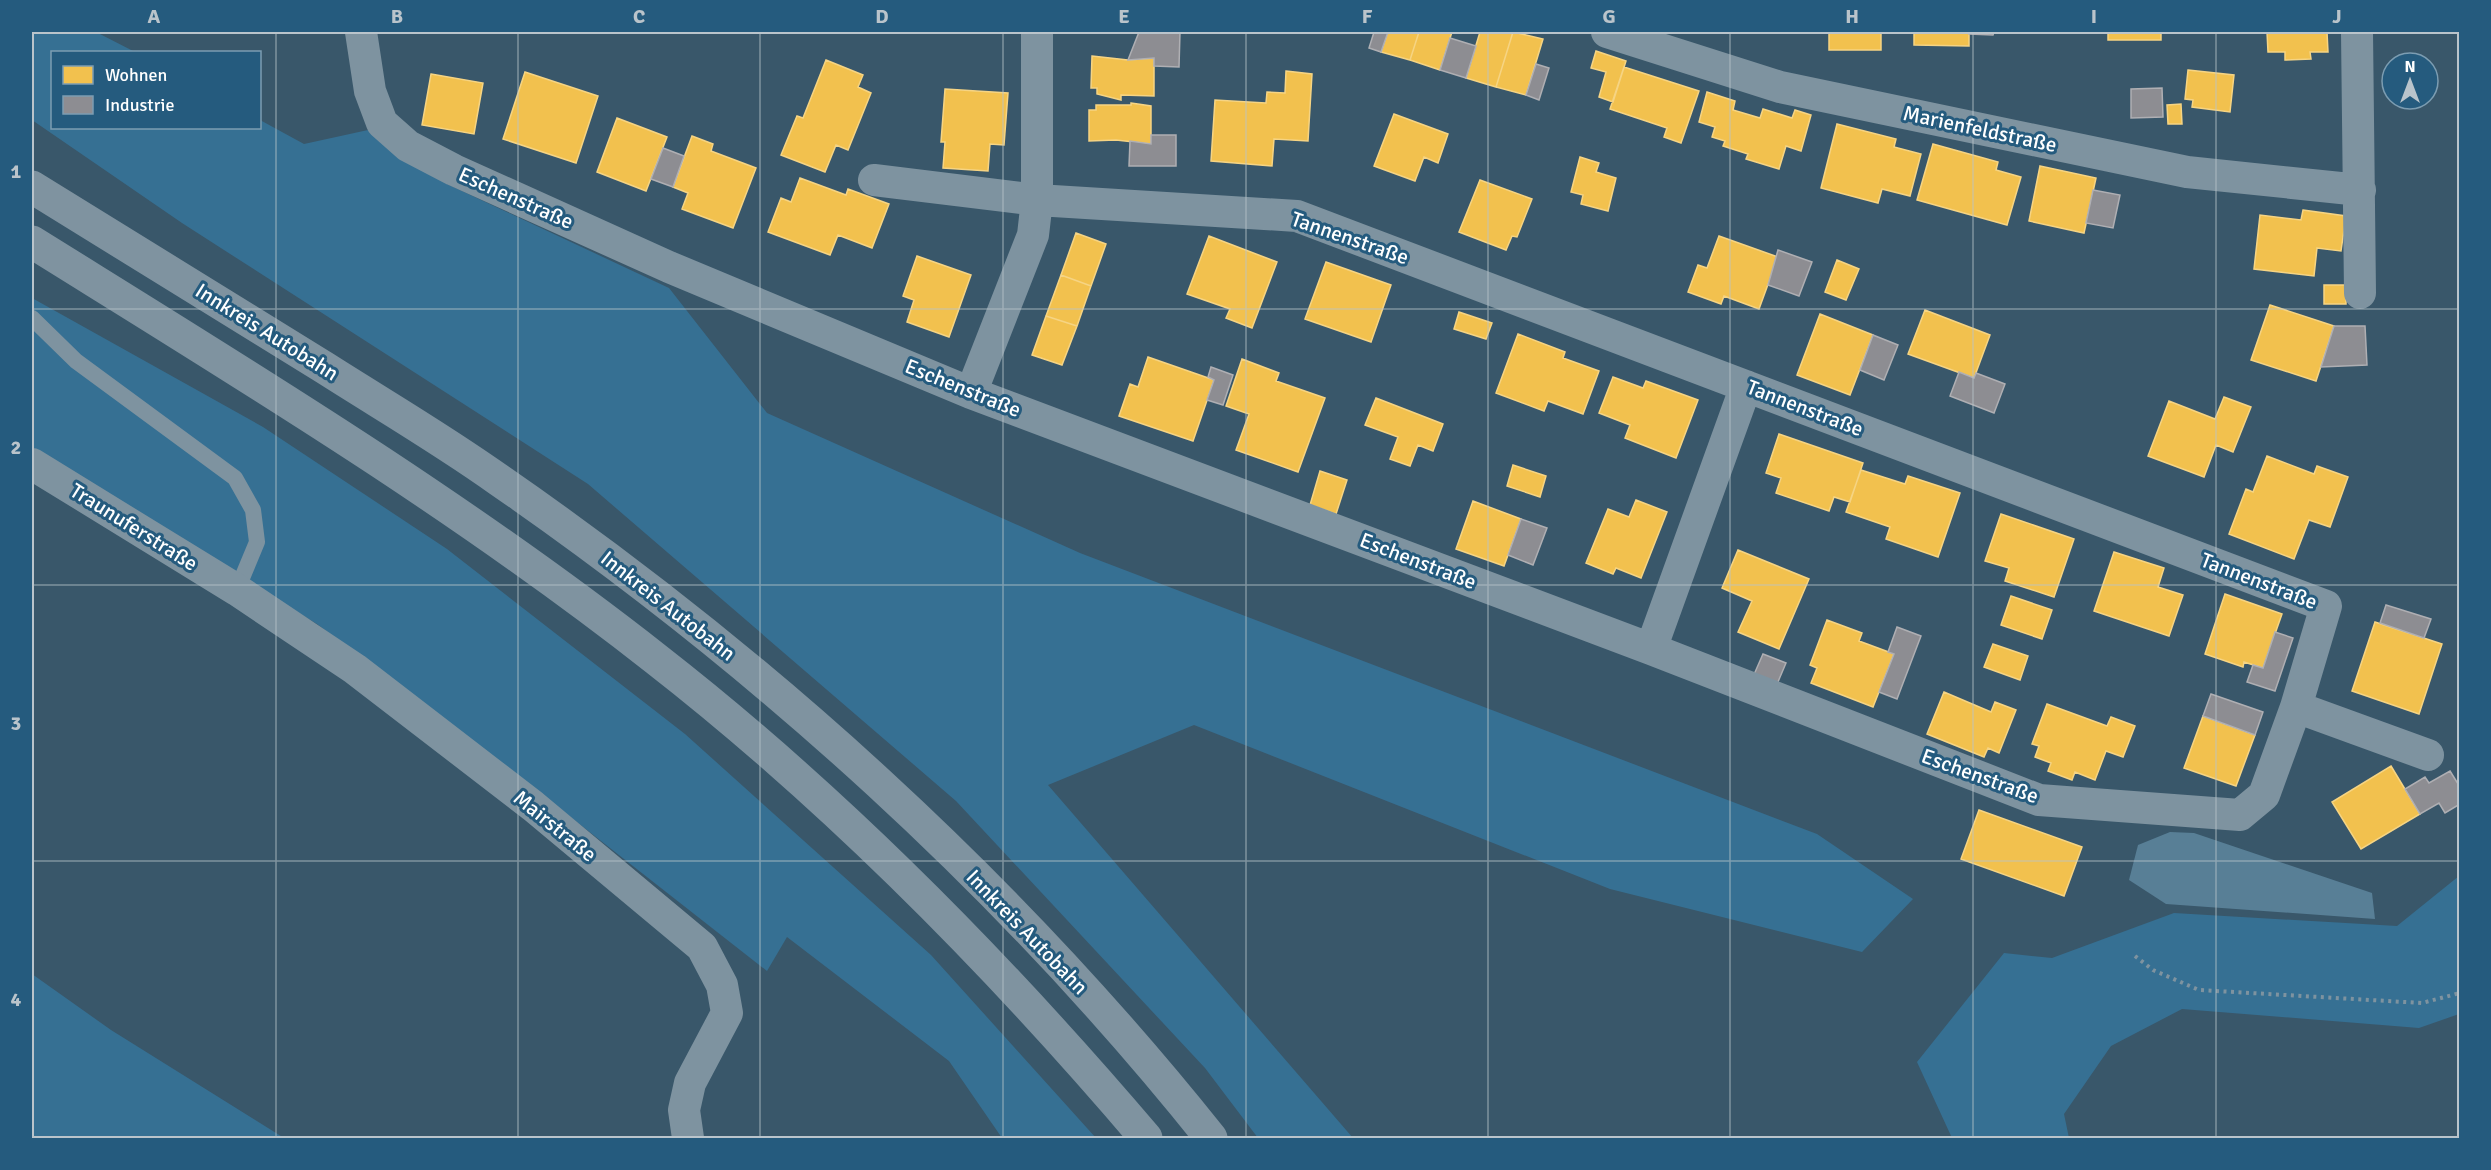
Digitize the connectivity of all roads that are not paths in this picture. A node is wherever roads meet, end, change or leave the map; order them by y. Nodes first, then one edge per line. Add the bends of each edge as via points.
1 (361, 32) edge
2 (1037, 32) edge
3 (1607, 32) edge
4 (2357, 32) edge
5 (874, 180) dead end
6 (32, 187) edge
7 (2360, 190) junction
8 (1036, 200) junction
9 (32, 242) edge
10 (2360, 293) dead end
11 (32, 318) edge
12 (1746, 386) junction
13 (971, 393) junction
14 (32, 464) edge
15 (237, 590) junction
16 (1651, 649) junction
17 (2296, 707) junction
18 (2428, 755) dead end
19 (688, 1138) edge
20 (1146, 1138) edge
21 (1211, 1138) edge

1 - 13 street, Eschenstraße via 370,91 382,123 408,146 669,267
2 - 8 street
3 - 7 street, Marienfeldstraße via 1780,87 2164,168
4 - 7 street
5 - 8 street, Tannenstraße
6 - 21 highway, Innkreis Autobahn via 497,478 728,653 908,811 1030,932 1130,1041
7 - 10 street
8 - 12 street, Tannenstraße via 1298,216
8 - 13 street via 1033,235
9 - 20 highway via 446,506 658,660 776,759 951,922
11 - 15 lane via 76,361 235,478 253,510 257,542
12 - 16 street
12 - 17 street, Tannenstraße via 2326,606
13 - 16 street, Eschenstraße
14 - 15 street, Traunuferstraße
15 - 19 street, Mairstraße via 355,669 533,806 702,947 722,985 727,1013 690,1083 684,1110
16 - 17 street, Eschenstraße via 2039,800 2240,815 2265,795
17 - 18 street

